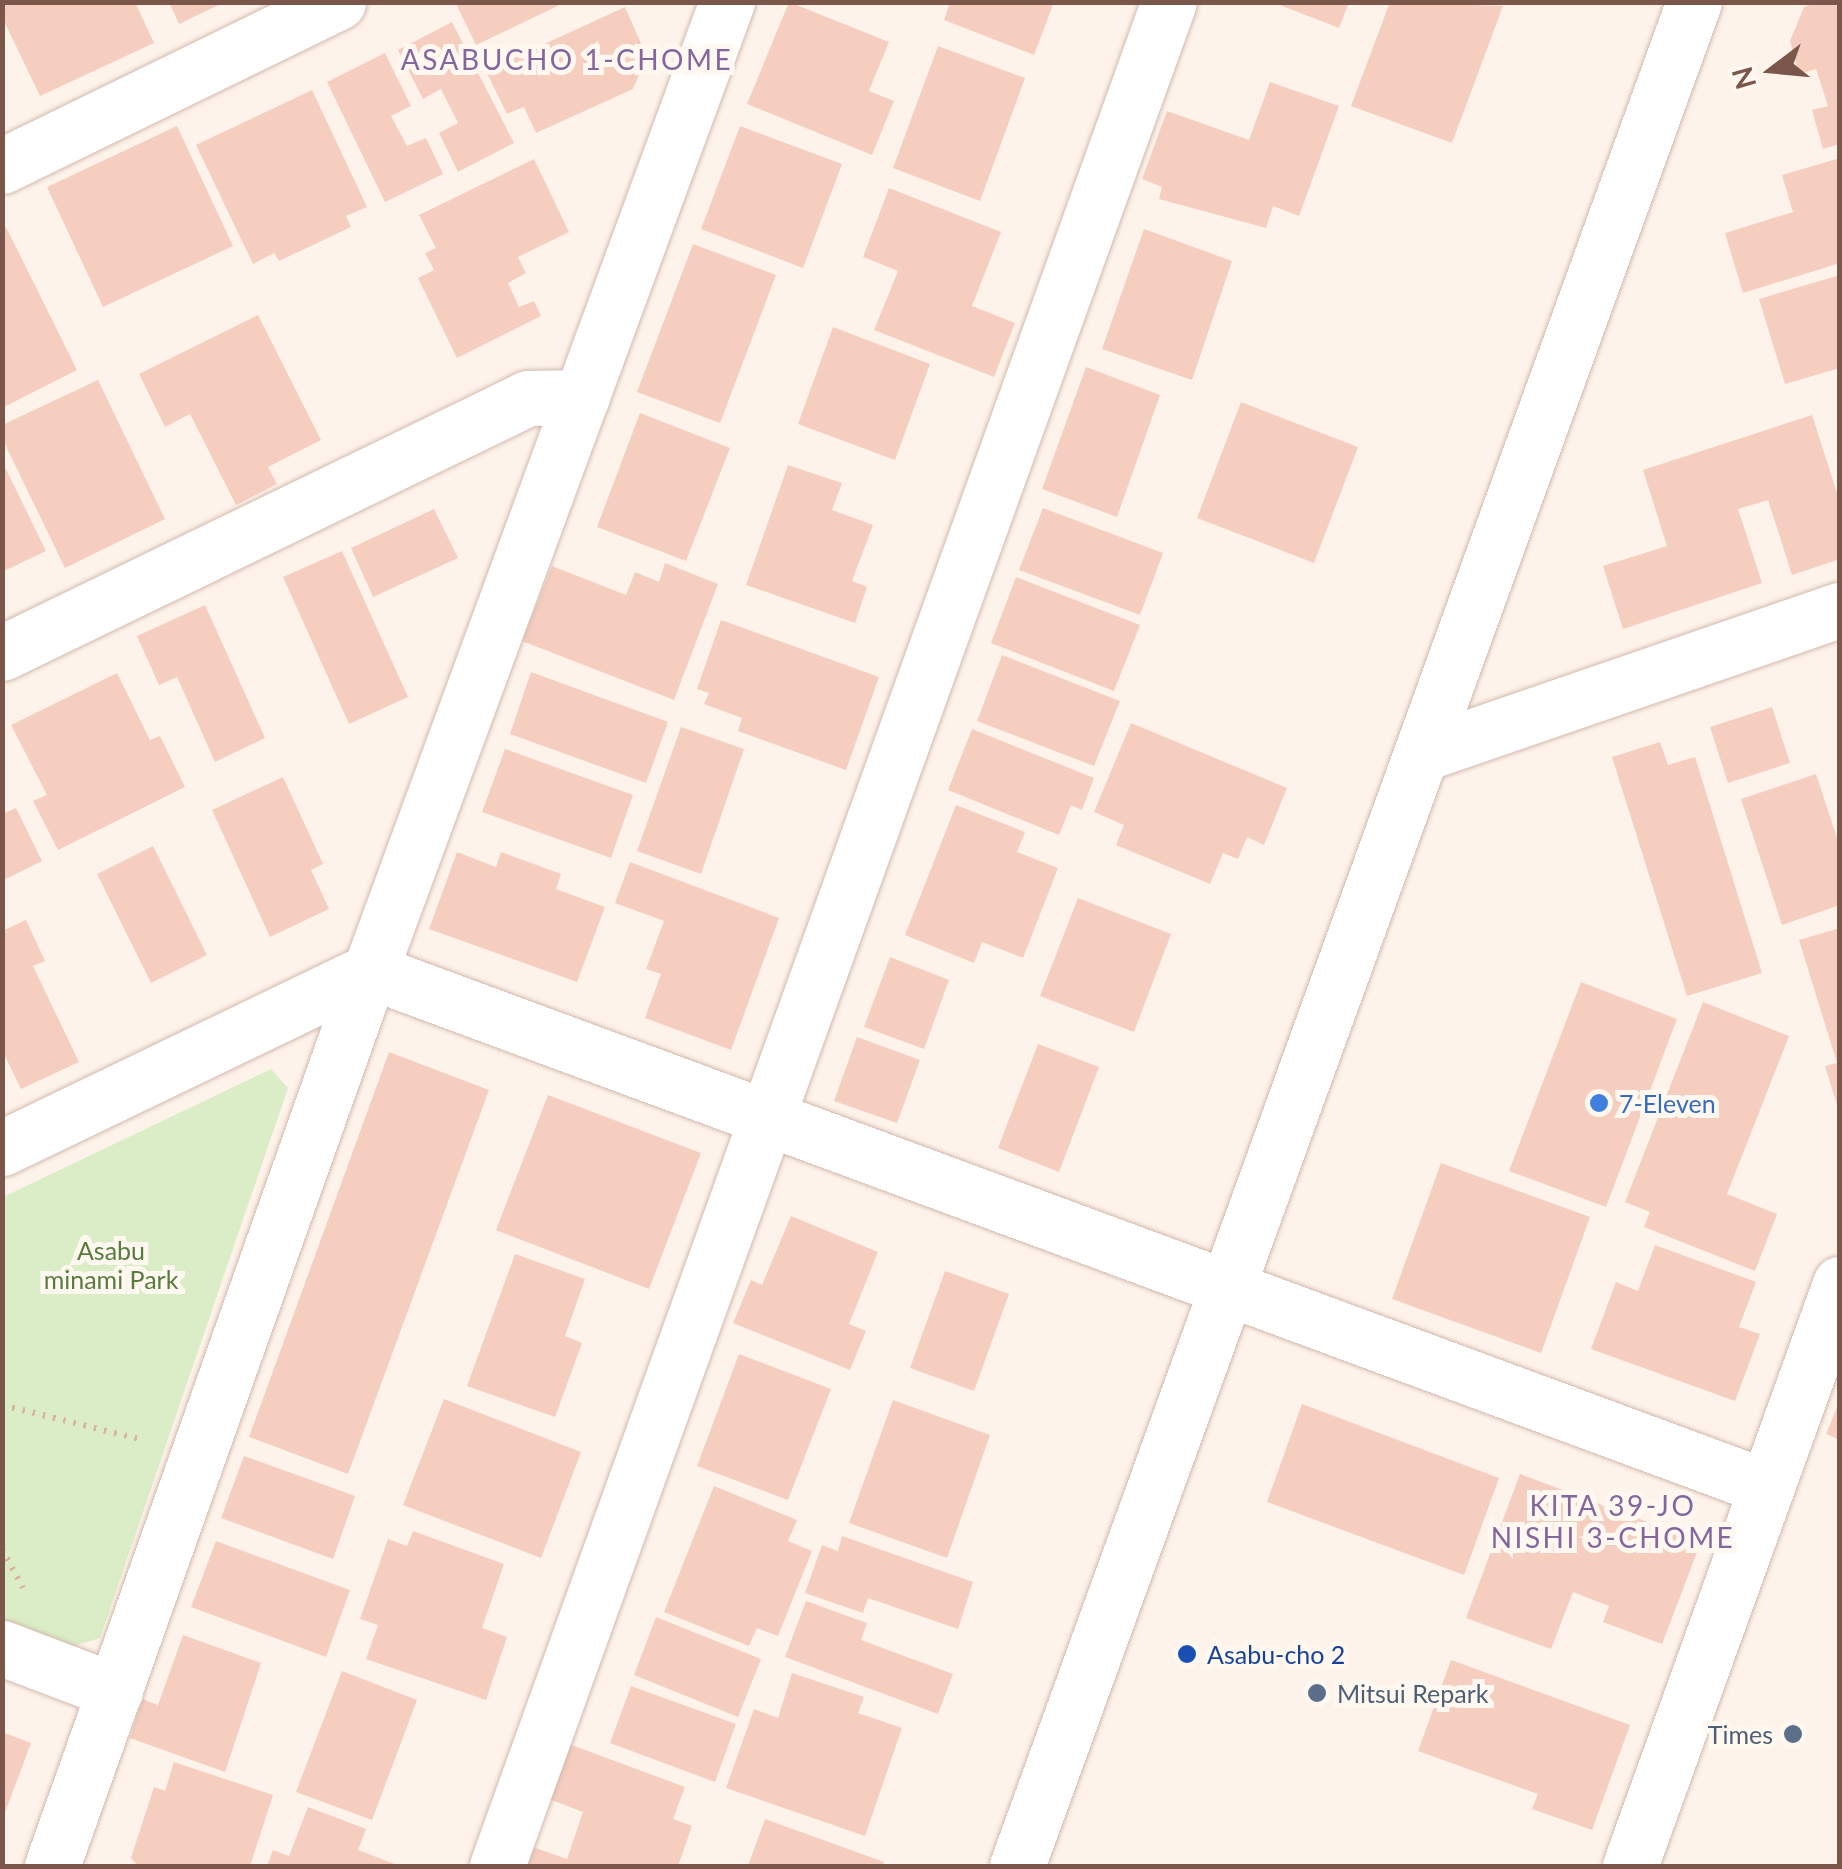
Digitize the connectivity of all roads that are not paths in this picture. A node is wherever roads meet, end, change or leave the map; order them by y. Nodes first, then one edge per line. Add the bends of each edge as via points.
1 (338, 2) edge
2 (727, 2) edge
3 (1168, 2) edge
4 (1694, 2) edge
5 (2, 166) edge
6 (582, 398) junction
7 (1840, 610) edge
8 (2, 653) edge
9 (1422, 754) junction
10 (370, 970) junction
11 (772, 1116) junction
12 (2, 1148) edge
13 (1230, 1283) junction
14 (1840, 1284) edge
15 (1764, 1486) junction
16 (2, 1648) edge
17 (115, 1691) junction
18 (52, 1866) edge
19 (497, 1866) edge
20 (1016, 1866) edge
21 (1630, 1866) edge

1 - 5 street
2 - 6 street
3 - 11 street
4 - 9 street
6 - 8 street via 528,398
6 - 10 street
7 - 9 street
9 - 13 street
10 - 11 street
10 - 12 street
10 - 17 street
11 - 13 street
11 - 19 street
13 - 15 street
13 - 20 street
14 - 15 street
15 - 21 street
16 - 17 street
17 - 18 street

